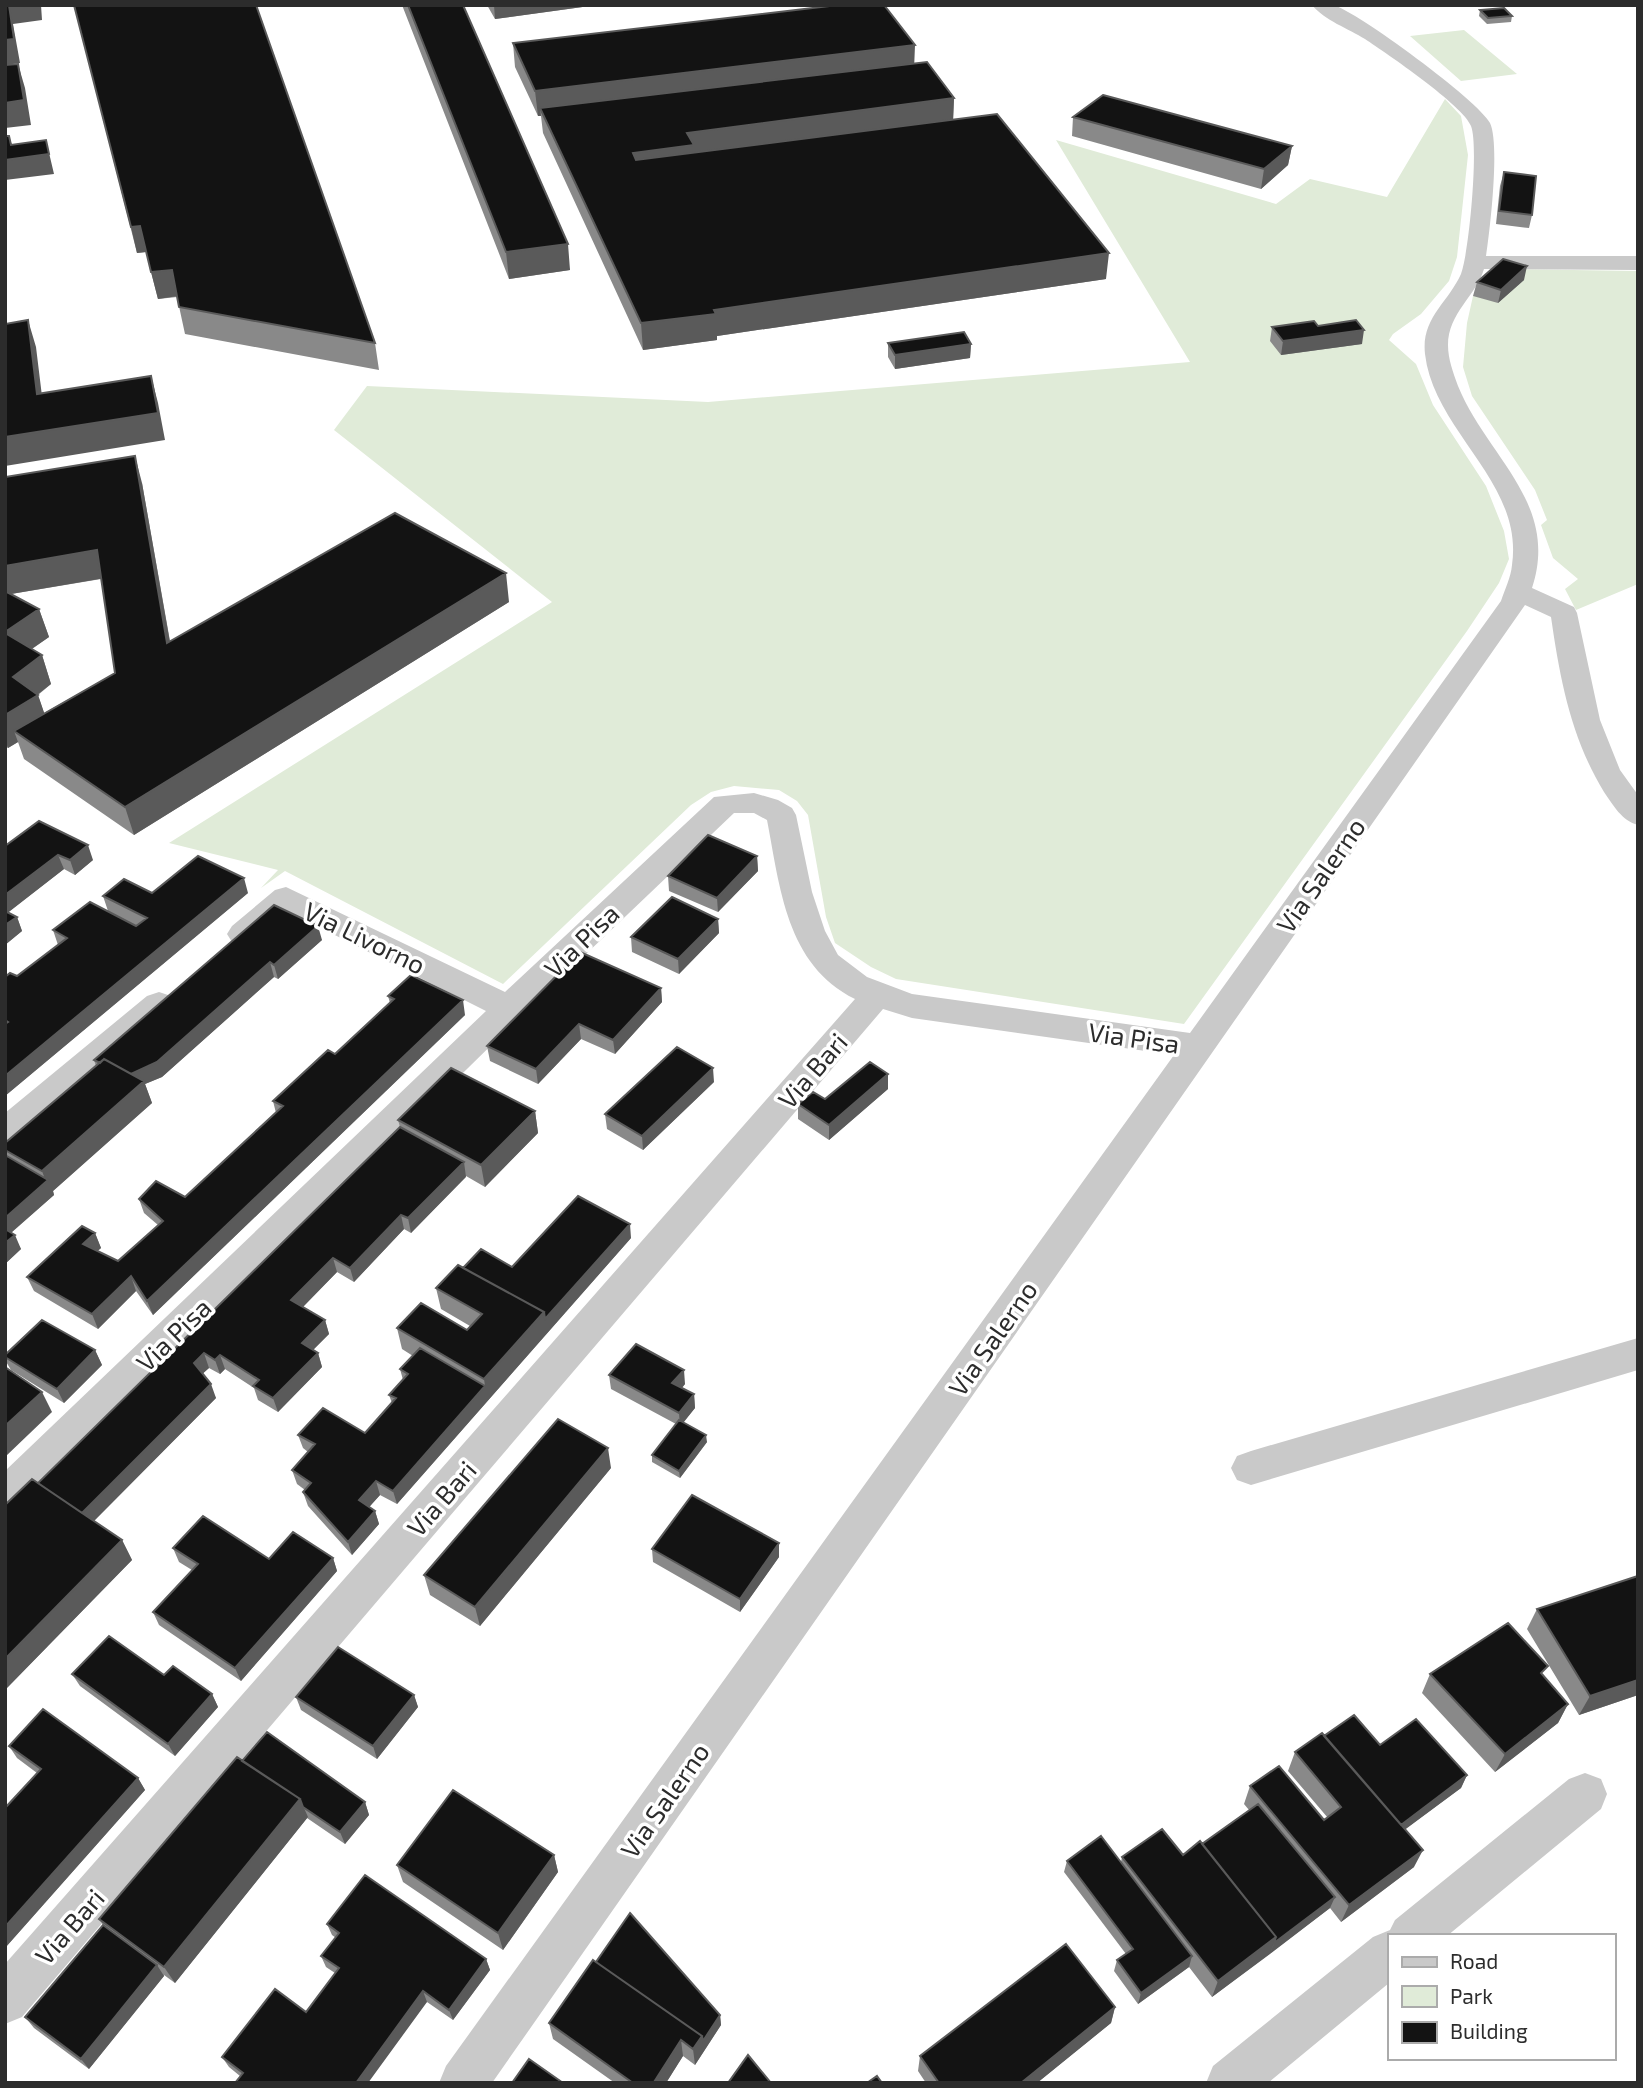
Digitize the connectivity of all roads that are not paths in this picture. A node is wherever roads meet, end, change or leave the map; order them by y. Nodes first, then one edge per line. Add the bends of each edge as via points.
1 (1321, 5) edge
2 (1475, 262) junction
3 (1638, 263) edge
4 (1519, 592) junction
5 (1638, 815) edge
6 (224, 950) edge
7 (182, 985) edge
8 (876, 996) junction
9 (509, 1009) junction
10 (1199, 1046) junction
11 (5, 1133) edge
12 (1638, 1354) edge
13 (1251, 1468) dead end
14 (5, 1497) edge
15 (1586, 1794) dead end
16 (1413, 1934) edge
17 (1388, 1954) edge
18 (5, 2000) edge
19 (463, 2083) edge
20 (1230, 2083) edge

1 - 2 street via 1465,104 1481,124 1484,141
2 - 3 street
2 - 4 street, Via Salerno via 1473,273 1441,318 1437,337 1440,369 1461,419 1510,490 1527,531 1529,554
4 - 5 street via 1564,613 1576,692 1591,737 1609,779
4 - 10 street, Via Salerno
6 - 9 street, Via Livorno via 286,898
7 - 11 street
8 - 9 street, Via Pisa via 827,964 800,907 781,815 750,801 725,804
8 - 10 street, Via Pisa via 912,1006
8 - 18 street, Via Bari
9 - 14 street, Via Pisa
10 - 19 street, Via Salerno
12 - 13 street
15 - 16 street
17 - 20 street

